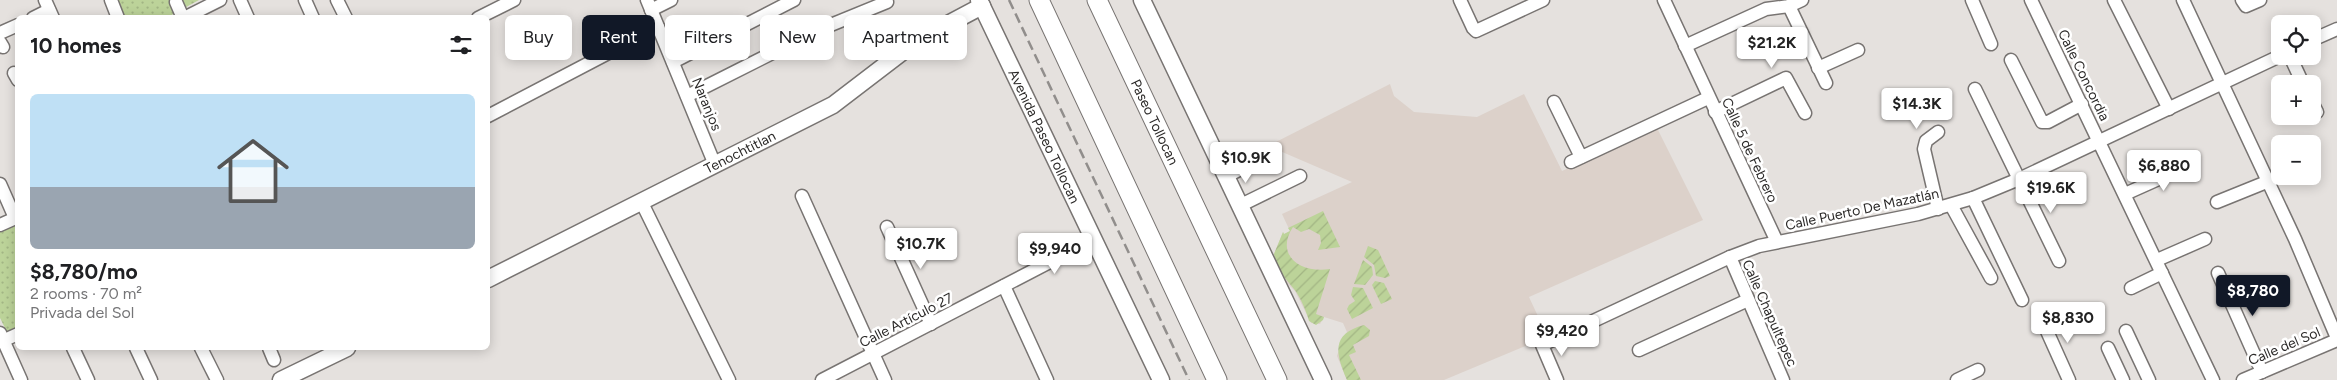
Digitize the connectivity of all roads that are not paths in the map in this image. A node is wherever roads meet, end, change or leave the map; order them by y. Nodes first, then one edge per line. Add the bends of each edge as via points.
1 (110, 0) edge
2 (220, 0) edge
3 (240, 0) edge
4 (305, 0) edge
5 (337, 0) edge
6 (514, 0) edge
7 (671, 0) edge
8 (794, 0) edge
9 (1040, 0) edge
10 (1097, 0) edge
11 (1142, 0) edge
12 (1460, 0) edge
13 (1544, 0) edge
14 (1664, 0) edge
15 (1802, 0) edge
16 (1972, 0) edge
17 (2031, 0) edge
18 (2114, 0) edge
19 (2242, 0) edge
20 (2260, 0) edge
21 (2185, 1) edge
22 (176, 2) dead end
23 (887, 2) dead end
24 (980, 3) edge
25 (1527, 4) edge
26 (649, 5) edge
27 (1789, 6) junction
28 (117, 15) edge
29 (182, 15) edge
30 (190, 15) edge
31 (247, 15) edge
32 (312, 15) edge
33 (344, 15) edge
34 (484, 15) edge
35 (15, 26) edge
36 (658, 27) junction
37 (2337, 28) edge
38 (0, 33) edge
39 (2321, 36) edge
40 (1991, 44) dead end
41 (1685, 46) junction
42 (1858, 50) dead end
43 (2011, 60) dead end
44 (2271, 60) edge
45 (673, 62) junction
46 (1818, 68) junction
47 (1826, 83) dead end
48 (2224, 84) junction
49 (1975, 89) dead end
50 (687, 96) junction
51 (1708, 98) junction
52 (1554, 102) dead end
53 (2082, 104) junction
54 (2169, 109) junction
55 (1715, 112) junction
56 (1805, 113) dead end
57 (490, 115) edge
58 (1938, 132) dead end
59 (2100, 141) junction
60 (1263, 158) dead end
61 (2192, 164) dead end
62 (715, 165) junction
63 (1300, 176) dead end
64 (1225, 177) junction
65 (2019, 179) junction
66 (2269, 181) junction
67 (0, 184) edge
68 (2125, 194) junction
69 (802, 196) dead end
70 (1973, 198) junction
71 (2217, 202) dead end
72 (642, 203) junction
73 (1951, 205) junction
74 (1239, 206) junction
75 (1938, 209) junction
76 (15, 216) edge
77 (15, 218) edge
78 (0, 225) edge
79 (886, 227) dead end
80 (2205, 238) dead end
81 (1094, 239) junction
82 (1777, 242) junction
83 (1730, 257) junction
84 (2157, 260) junction
85 (2059, 261) dead end
86 (2162, 273) junction
87 (2218, 273) dead end
88 (490, 278) edge
89 (1991, 278) dead end
90 (1004, 286) junction
91 (2131, 288) dead end
92 (1748, 300) junction
93 (2022, 300) dead end
94 (2332, 314) edge
95 (2042, 320) dead end
96 (931, 324) junction
97 (2126, 331) dead end
98 (15, 335) edge
99 (1, 338) edge
100 (2337, 339) edge
101 (2108, 348) dead end
102 (74, 350) edge
103 (137, 350) edge
104 (203, 350) edge
105 (269, 350) edge
106 (344, 350) edge
107 (1639, 350) dead end
108 (873, 353) junction
109 (274, 360) dead end
110 (1978, 370) dead end
111 (2262, 372) junction
112 (212, 378) edge
113 (21, 380) edge
114 (88, 380) edge
115 (151, 380) edge
116 (281, 380) edge
117 (729, 380) edge
118 (822, 380) edge
119 (885, 380) edge
120 (1047, 380) edge
121 (1161, 380) edge
122 (1217, 380) edge
123 (1277, 380) edge
124 (1323, 380) edge
125 (1557, 380) edge
126 (1783, 380) edge
127 (1956, 380) edge
128 (2069, 380) edge
129 (2123, 380) edge
130 (2149, 380) edge
131 (2213, 380) edge
132 (2243, 380) edge

1 - 28 street
2 - 30 street
3 - 31 street
4 - 32 street
5 - 33 street
6 - 34 street
7 - 26 street
8 - 45 street
9 - 122 highway
10 - 123 highway, Paseo Tollocan
11 - 64 main road
12 - 25 street via 1475,30
13 - 25 street
14 - 41 street, Calle 5 de Febrero
15 - 27 street
16 - 40 street
17 - 53 street, Calle Concordia
18 - 54 street
19 - 20 street via 2246,6
21 - 48 street
22 - 29 street
23 - 50 street via 816,31
24 - 62 main road, Tenochtitlan via 918,40 833,105
24 - 81 main road, Avenida Paseo Tollocan
26 - 36 street, Naranjos
27 - 41 street via 1766,9
27 - 46 street
35 - 38 street
36 - 45 street, Naranjos
36 - 57 street
37 - 39 street
41 - 51 street, Calle 5 de Febrero
42 - 46 street
43 - 53 street via 2044,123
44 - 48 street, Calle Puerto De Mazatlán
45 - 50 street, Naranjos
46 - 47 street
48 - 54 street, Calle Puerto De Mazatlán
48 - 66 street
49 - 65 street
50 - 62 street, Naranjos
51 - 52 street, Calle 5 de Febrero via 1576,160
51 - 55 street, Calle 5 de Febrero
53 - 59 street, Calle Concordia
54 - 59 street, Calle Puerto De Mazatlán
55 - 56 street via 1786,78
55 - 82 street, Calle 5 de Febrero
58 - 75 street via 1926,141 1924,148
59 - 65 street, Calle Puerto De Mazatlán
59 - 68 street, Calle Concordia
60 - 64 street
61 - 68 street
62 - 72 main road, Tenochtitlan
63 - 74 street
64 - 74 main road
65 - 70 street, Calle Puerto De Mazatlán
65 - 85 street
66 - 71 street
66 - 94 street
67 - 76 street
68 - 84 street, Calle Concordia
69 - 108 street
70 - 73 street, Calle Puerto De Mazatlán
70 - 93 street
72 - 88 main road, Tenochtitlan
72 - 117 street
73 - 75 street, Calle Puerto De Mazatlán
73 - 89 street
74 - 124 main road
75 - 82 street, Calle Puerto De Mazatlán
77 - 78 street
79 - 96 street
80 - 84 street
81 - 90 street, Calle Artículo 27
81 - 121 main road, Avenida Paseo Tollocan
82 - 83 street, Calle Puerto De Mazatlán
83 - 92 street, Calle Chapultepec
83 - 125 street, Calle Puerto De Mazatlán via 1542,345
84 - 86 street, Calle Concordia
86 - 91 street
86 - 131 street, Calle Concordia
87 - 111 street
90 - 96 street, Calle Artículo 27
90 - 120 street
92 - 107 street
92 - 126 street, Calle Chapultepec
94 - 100 street
95 - 128 street
96 - 108 street, Calle Artículo 27
97 - 130 street
98 - 99 street
99 - 113 street
100 - 111 street, Calle del Sol
101 - 129 street
102 - 114 street
103 - 115 street
104 - 112 street
105 - 109 street
106 - 116 main road
108 - 118 street, Calle Artículo 27
108 - 119 street
110 - 127 street
111 - 132 street, Calle del Sol

